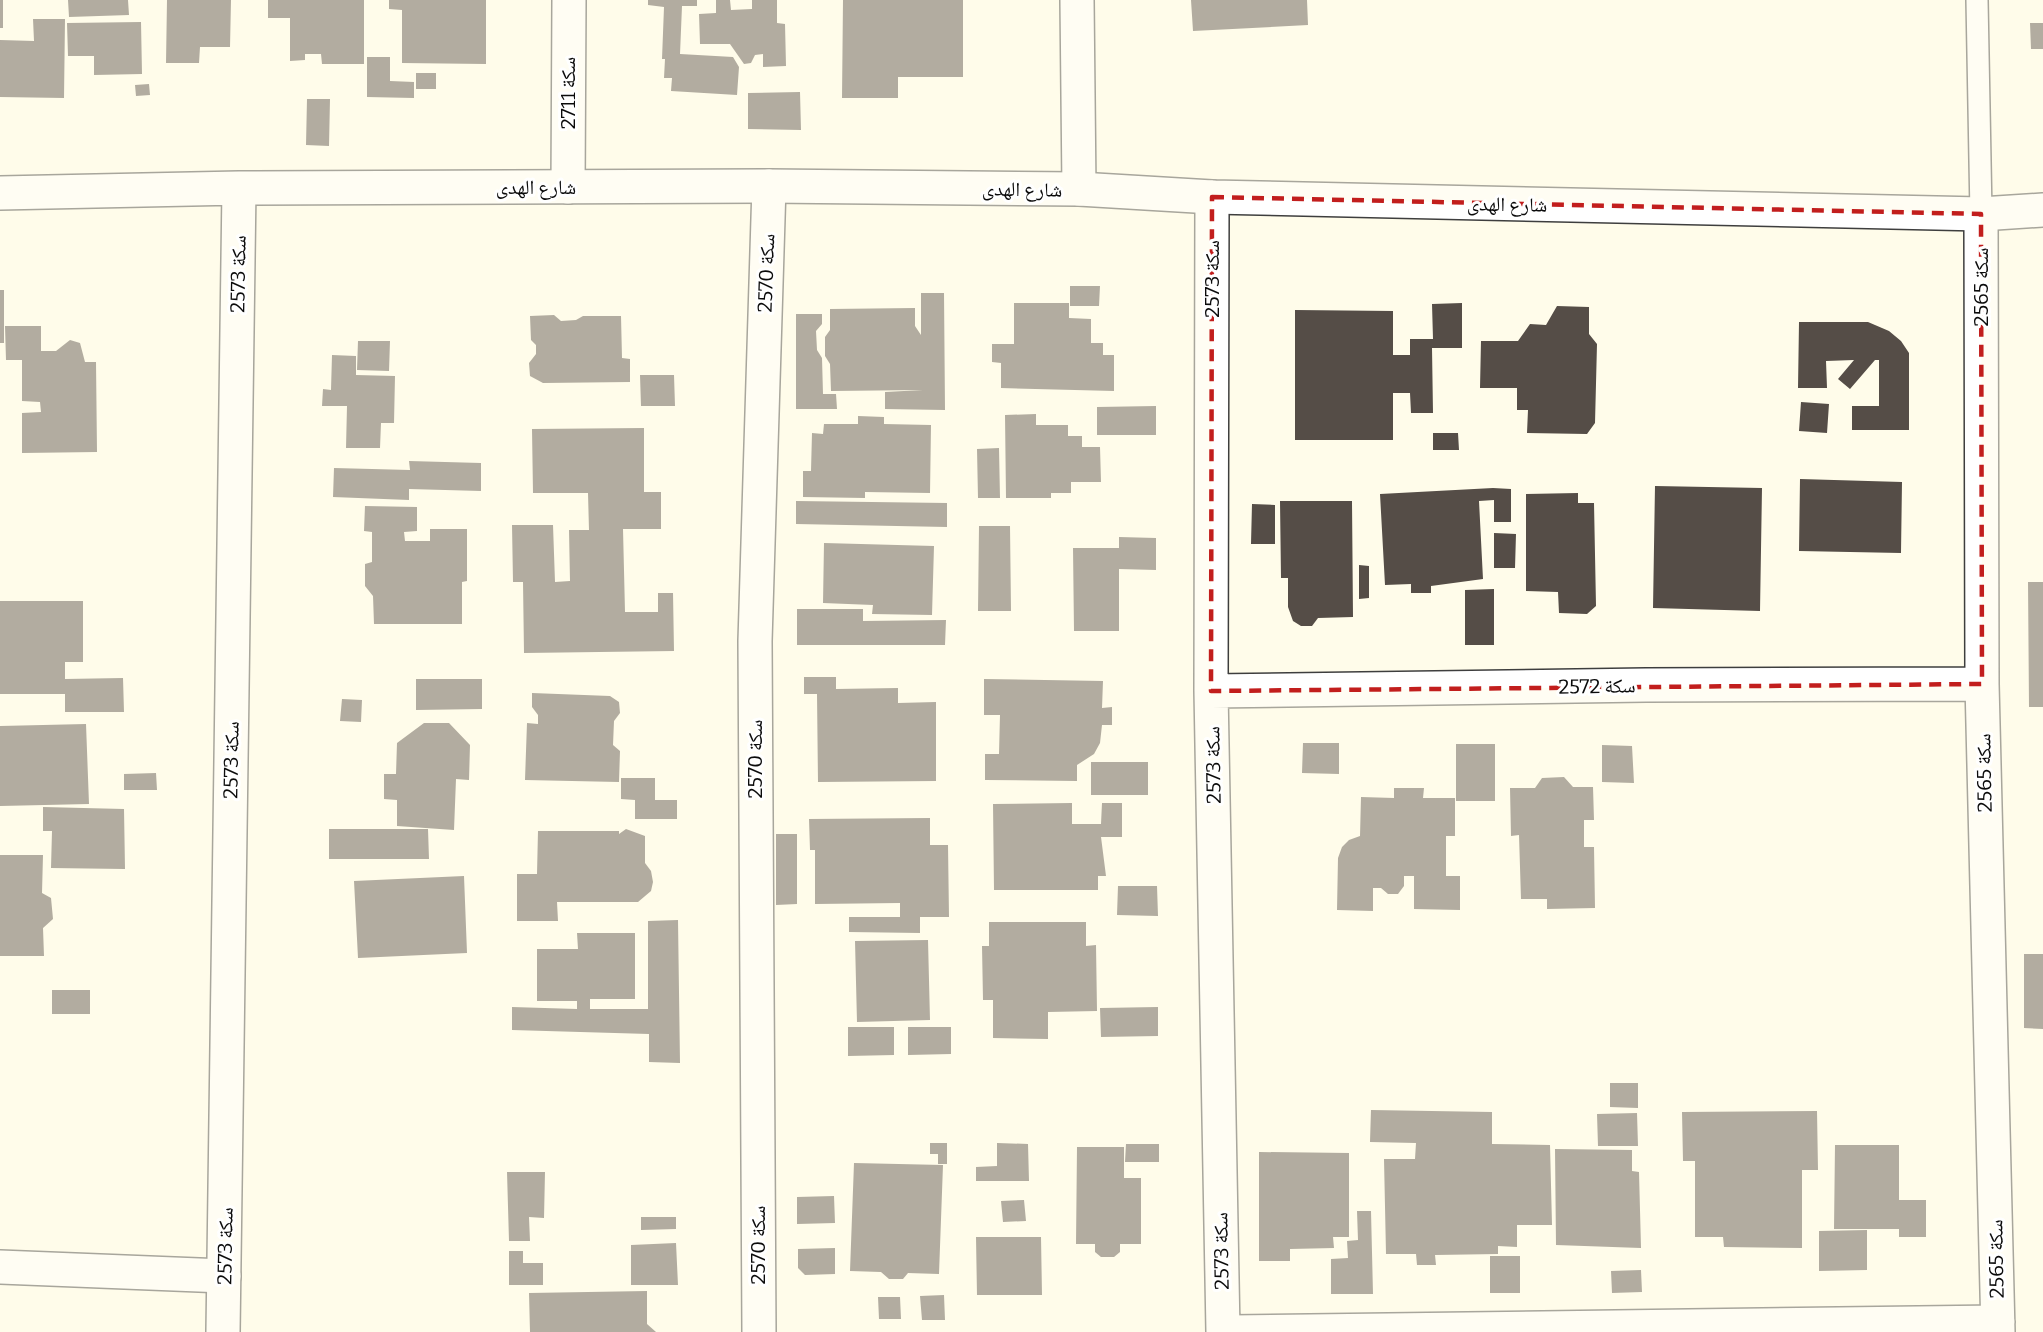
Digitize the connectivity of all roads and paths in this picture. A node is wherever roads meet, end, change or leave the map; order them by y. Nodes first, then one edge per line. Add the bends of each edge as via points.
1 (569, 0) edge
2 (1077, 0) edge
3 (1977, 0) edge
4 (769, 186) junction
5 (568, 187) junction
6 (239, 188) junction
7 (1079, 189) junction
8 (0, 193) edge
9 (1212, 197) junction
10 (2043, 210) edge
11 (1981, 214) junction
12 (1982, 684) junction
13 (1211, 691) junction
14 (0, 1267) edge
15 (224, 1276) junction
16 (1998, 1327) edge
17 (223, 1332) edge
18 (759, 1332) edge
19 (1223, 1332) edge
20 (1232, 1332) edge

1 - 5 street, سكة 2711
2 - 7 street
3 - 11 lane
4 - 5 street, شارع الهدى
4 - 7 street, شارع الهدى
4 - 18 street, سكة 2570 via 755,640
5 - 6 street, شارع الهدى
6 - 8 street, شارع الهدى
6 - 15 street, سكة 2573
7 - 9 street, شارع الهدى
9 - 11 street, شارع الهدى
9 - 13 street, سكة 2573
10 - 11 street, شارع الهدى
11 - 12 street, سكة 2565
12 - 13 street, سكة 2572
12 - 16 street, سكة 2565
13 - 19 street, سكة 2573
14 - 15 street
15 - 17 street, سكة 2573
16 - 20 street

